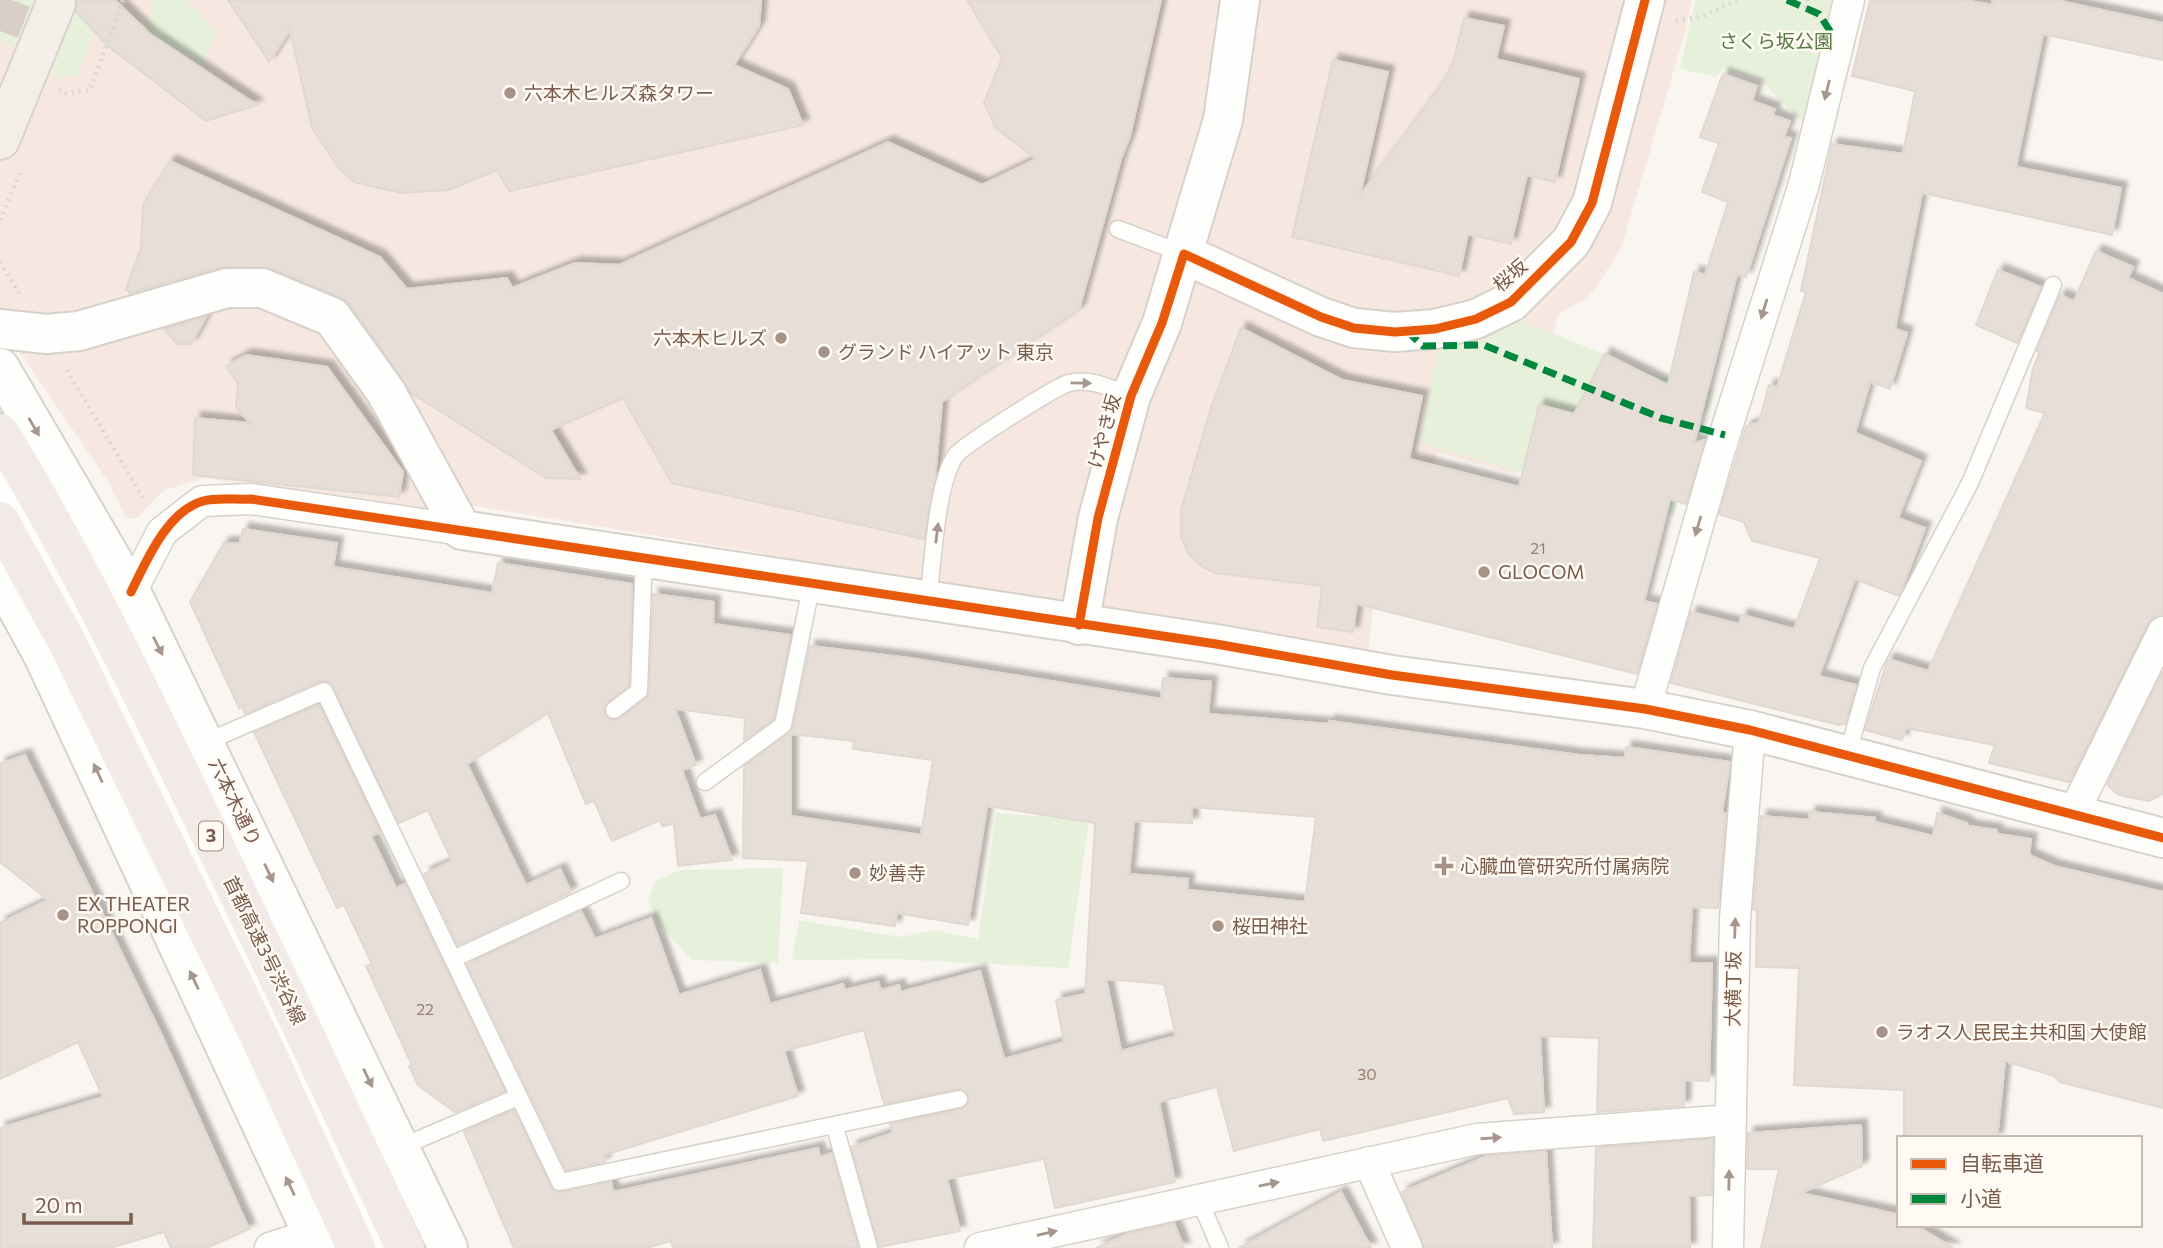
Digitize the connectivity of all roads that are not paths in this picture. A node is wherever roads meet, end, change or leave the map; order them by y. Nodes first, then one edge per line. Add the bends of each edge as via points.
1 (1240, 0) edge
2 (1849, 0) edge
3 (49, 2) edge
4 (1642, 13) edge
5 (0, 102) edge
6 (0, 140) edge
7 (1118, 229) dead end
8 (1184, 254) junction
9 (2053, 285) dead end
10 (12, 315) edge
11 (0, 368) edge
12 (1131, 396) junction
13 (0, 433) edge
14 (0, 480) edge
15 (0, 521) edge
16 (462, 530) junction
17 (644, 557) junction
18 (2, 582) edge
19 (812, 583) junction
20 (131, 592) junction
21 (928, 601) junction
22 (1080, 625) junction
23 (2163, 632) edge
24 (1645, 709) junction
25 (614, 710) dead end
26 (1750, 730) junction
27 (206, 742) junction
28 (1847, 756) junction
29 (705, 782) dead end
30 (2073, 814) junction
31 (2163, 838) edge
32 (621, 881) dead end
33 (453, 959) junction
34 (518, 1097) junction
35 (959, 1099) dead end
36 (1731, 1120) junction
37 (835, 1127) junction
38 (401, 1147) junction
39 (1369, 1162) junction
40 (1199, 1199) junction
41 (316, 1241) edge
42 (270, 1248) edge
43 (356, 1248) edge
44 (381, 1248) edge
45 (405, 1248) edge
46 (448, 1248) edge
47 (869, 1248) edge
48 (980, 1248) edge
49 (1220, 1248) edge
50 (1407, 1248) edge
51 (1728, 1248) edge

1 - 8 street, けやき坂 via 1223,120
2 -> 24 street via 1804,184 1717,458
3 - 5 street
3 - 6 main road
4 - 8 street, 桜坂 via 1592,203 1572,242 1511,302 1476,319 1435,328 1395,332 1354,328
7 - 8 lane
8 - 12 street, けやき坂
9 - 28 lane via 1970,483 1872,668
10 - 16 street via 70,346 227,288 262,288 332,317 386,393
11 -> 20 street, 六本木通り
21 -> 12 lane via 942,490 957,454 1048,392 1069,383 1097,384
12 - 22 street, けやき坂 via 1098,518
13 - 45 highway, 首都高速3号渋谷線 / 3 via 106,619
14 - 44 street via 82,621
15 - 43 highway, 3 via 72,652 259,1036
16 - 17 street
16 - 20 street via 251,499 202,501 162,532
17 - 19 street
17 - 25 lane via 639,691
41 -> 18 street via 44,657
19 - 21 street
19 - 29 lane via 783,725
20 -> 27 street, 六本木通り
21 - 22 street
22 - 24 street via 1392,675
23 - 30 street
24 - 26 street
26 - 28 street
36 -> 26 street, 大横丁坂 via 1735,919
27 - 33 lane via 324,691
27 -> 38 street, 六本木通り
28 - 30 street
30 - 31 street
32 - 33 lane
33 - 34 lane
34 - 37 lane via 560,1182
34 - 38 lane
35 - 37 lane
39 -> 36 street via 1477,1139
51 -> 36 street, 大横丁坂
37 - 47 lane
38 - 46 street, 六本木通り
40 -> 39 street
39 - 50 street
48 -> 40 street
40 - 49 lane
41 - 42 street

